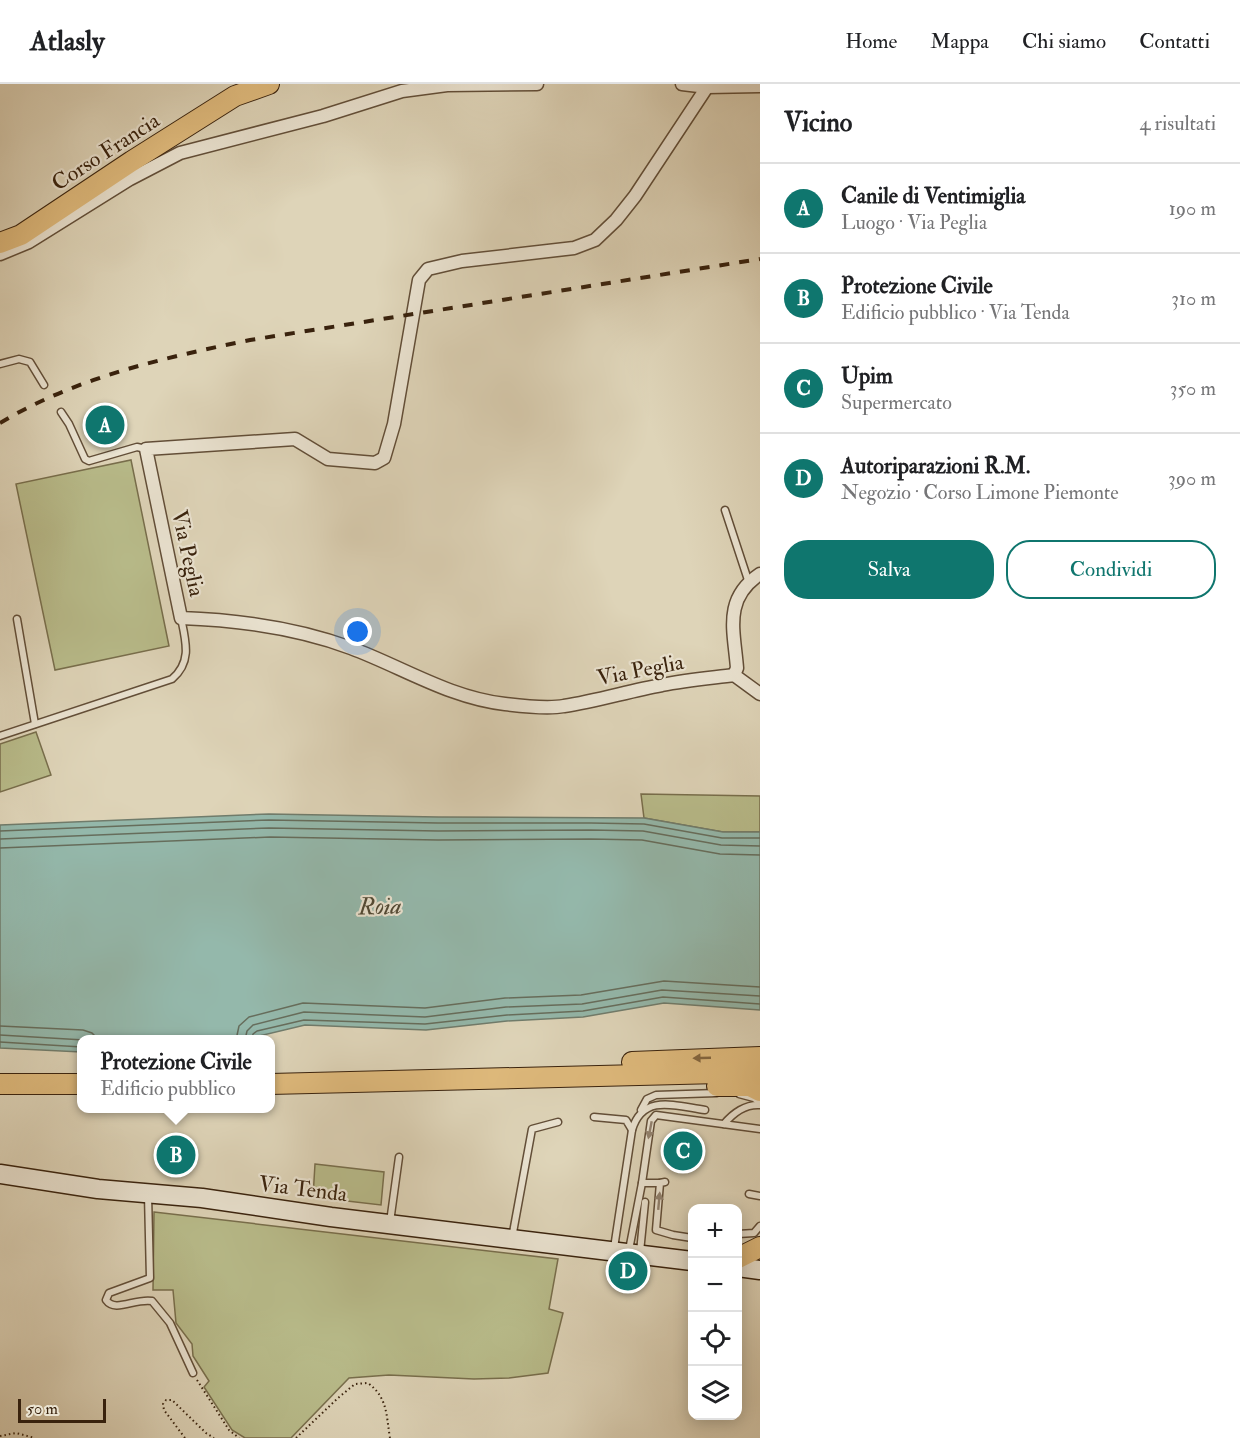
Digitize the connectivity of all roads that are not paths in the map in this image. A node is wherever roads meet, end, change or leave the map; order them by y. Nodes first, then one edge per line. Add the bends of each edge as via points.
1 (268, 84) edge
2 (537, 84) edge
3 (682, 84) edge
4 (707, 87) junction
5 (760, 87) edge
6 (0, 243) edge
7 (0, 254) edge
8 (0, 364) edge
9 (44, 385) dead end
10 (61, 412) dead end
11 (146, 449) junction
12 (725, 510) dead end
13 (760, 574) edge
14 (749, 583) junction
15 (182, 618) junction
16 (17, 619) dead end
17 (734, 675) junction
18 (760, 694) edge
19 (34, 724) junction
20 (0, 736) edge
21 (760, 1058) edge
22 (760, 1072) edge
23 (418, 1081) junction
24 (0, 1084) edge
25 (77, 1084) edge
26 (275, 1084) edge
27 (760, 1090) edge
28 (760, 1104) edge
29 (705, 1110) dead end
30 (594, 1117) dead end
31 (635, 1118) junction
32 (558, 1122) dead end
33 (724, 1124) junction
34 (760, 1129) edge
35 (632, 1130) junction
36 (399, 1157) dead end
37 (0, 1174) edge
38 (642, 1183) junction
39 (148, 1194) junction
40 (749, 1194) dead end
41 (760, 1196) edge
42 (645, 1202) dead end
43 (390, 1223) junction
44 (760, 1226) edge
45 (742, 1234) edge
46 (688, 1237) edge
47 (512, 1238) junction
48 (760, 1247) edge
49 (620, 1253) junction
50 (742, 1255) edge
51 (688, 1260) edge
52 (742, 1268) edge
53 (760, 1270) edge
54 (193, 1373) road end

1 - 6 main road, Corso Francia via 236,96 21,235
2 - 7 street via 447,85 402,91 180,153 129,179 29,242
3 - 4 street
4 - 5 street
4 - 11 street via 635,196 595,240 574,248 428,268 419,280 394,424 384,458 375,463 328,459 295,439
8 - 9 lane via 19,358 30,362
10 - 11 lane via 89,461 137,447
11 - 15 street, Via Peglia
12 - 14 lane
13 - 14 street
14 - 17 street via 739,593 733,611 737,668
15 - 17 street, Via Peglia via 266,625 308,635 351,648 420,679 503,704 562,706 664,684
15 - 19 lane via 185,660 182,671 172,679
16 - 19 lane
17 - 18 street
19 - 20 lane
21 -> 23 main road via 481,1069
22 - 23 main road
23 - 26 main road
23 - 27 main road via 470,1089 750,1086
24 - 25 main road
28 - 31 lane via 754,1098 725,1092 656,1095 647,1099
28 - 33 lane via 733,1114
29 - 31 lane via 656,1104
30 - 35 lane via 626,1120
31 - 35 lane
32 - 47 lane via 532,1129
33 - 34 lane
33 -> 38 lane via 656,1115 651,1121
35 - 49 lane
36 - 43 lane
37 - 39 main road, Via Tenda
46 -> 38 lane via 656,1230 663,1183
38 - 49 lane
39 - 43 main road, Via Tenda
39 - 54 lane via 150,1278 109,1293 106,1300 114,1307 142,1299 152,1301 180,1340
40 - 41 lane
42 - 49 lane
43 - 47 main road, Via Tenda
44 - 45 lane via 754,1233
47 - 49 main road, Via Tenda
48 - 50 main road
49 - 51 main road, Via Tenda
52 - 53 main road

